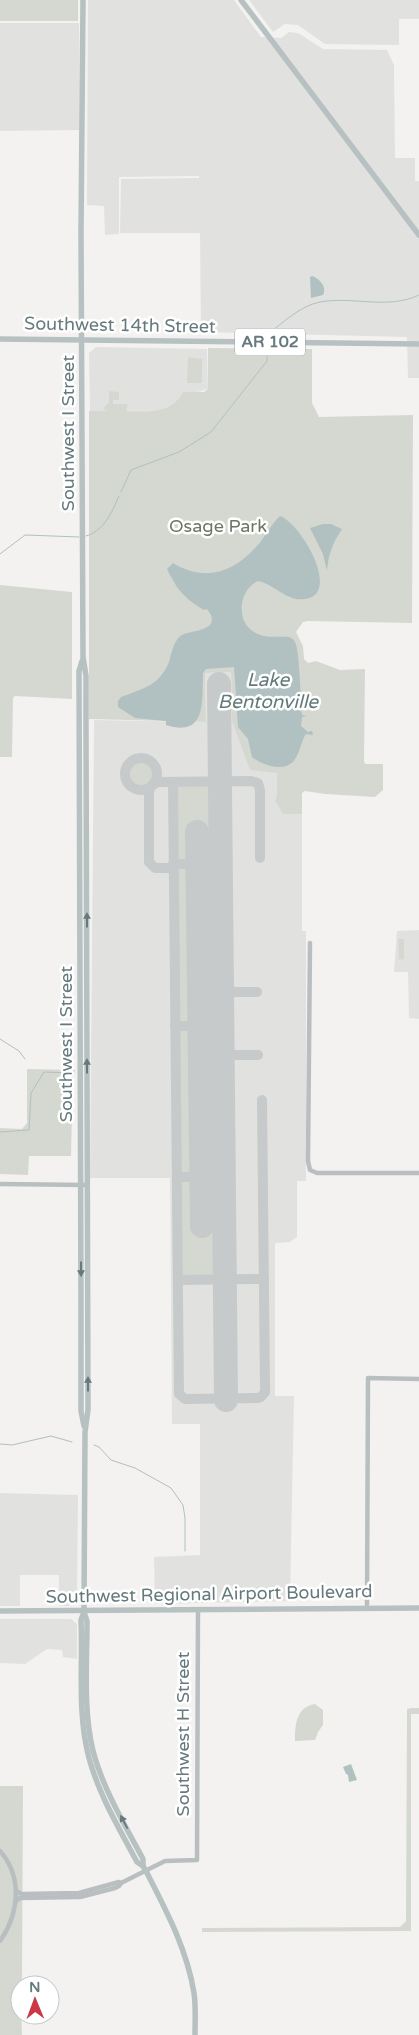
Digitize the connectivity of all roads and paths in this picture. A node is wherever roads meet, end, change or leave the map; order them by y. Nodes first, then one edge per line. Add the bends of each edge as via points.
1 (83, 0) edge
2 (241, 0) edge
3 (419, 235) edge
4 (0, 339) edge
5 (83, 340) junction
6 (419, 344) edge
7 (310, 943) dead end
8 (419, 1173) edge
9 (0, 1184) edge
10 (84, 1185) junction
11 (419, 1379) edge
12 (367, 1607) junction
13 (198, 1608) junction
14 (419, 1608) edge
15 (0, 1611) edge
16 (84, 1612) junction
17 (0, 1851) edge
18 (145, 1868) junction
19 (121, 1883) junction
20 (16, 1891) junction
21 (16, 1901) junction
22 (0, 1941) edge
23 (195, 2035) edge

1 - 5 main road, Southwest I Street
2 - 3 main road
4 - 5 main road, Southwest 14th Street / AR 102
5 - 6 main road, Southwest 14th Street / AR 102
5 - 10 main road, Southwest I Street via 83,656 80,671
7 - 8 street via 308,1161 312,1172
9 - 10 street
10 - 16 main road, Southwest I Street via 88,1410 85,1432
11 - 12 street via 368,1378
12 - 13 main road, Southwest Regional Airport Boulevard
12 - 14 main road, Southwest Regional Airport Boulevard
13 - 16 main road, Southwest Regional Airport Boulevard
13 - 18 street, Southwest H Street via 197,1860 165,1861
15 - 16 main road, Southwest Regional Airport Boulevard
16 - 18 main road, Southwest I Street via 94,1753 105,1784
17 - 20 street via 10,1867
18 - 19 street
18 - 23 main road, Southwest I Street via 176,1931 188,1966 194,1994
19 - 20 street via 63,1894 20,1894
19 - 21 street via 115,1888 84,1896 20,1898
20 - 21 street
21 - 22 street via 8,1928

